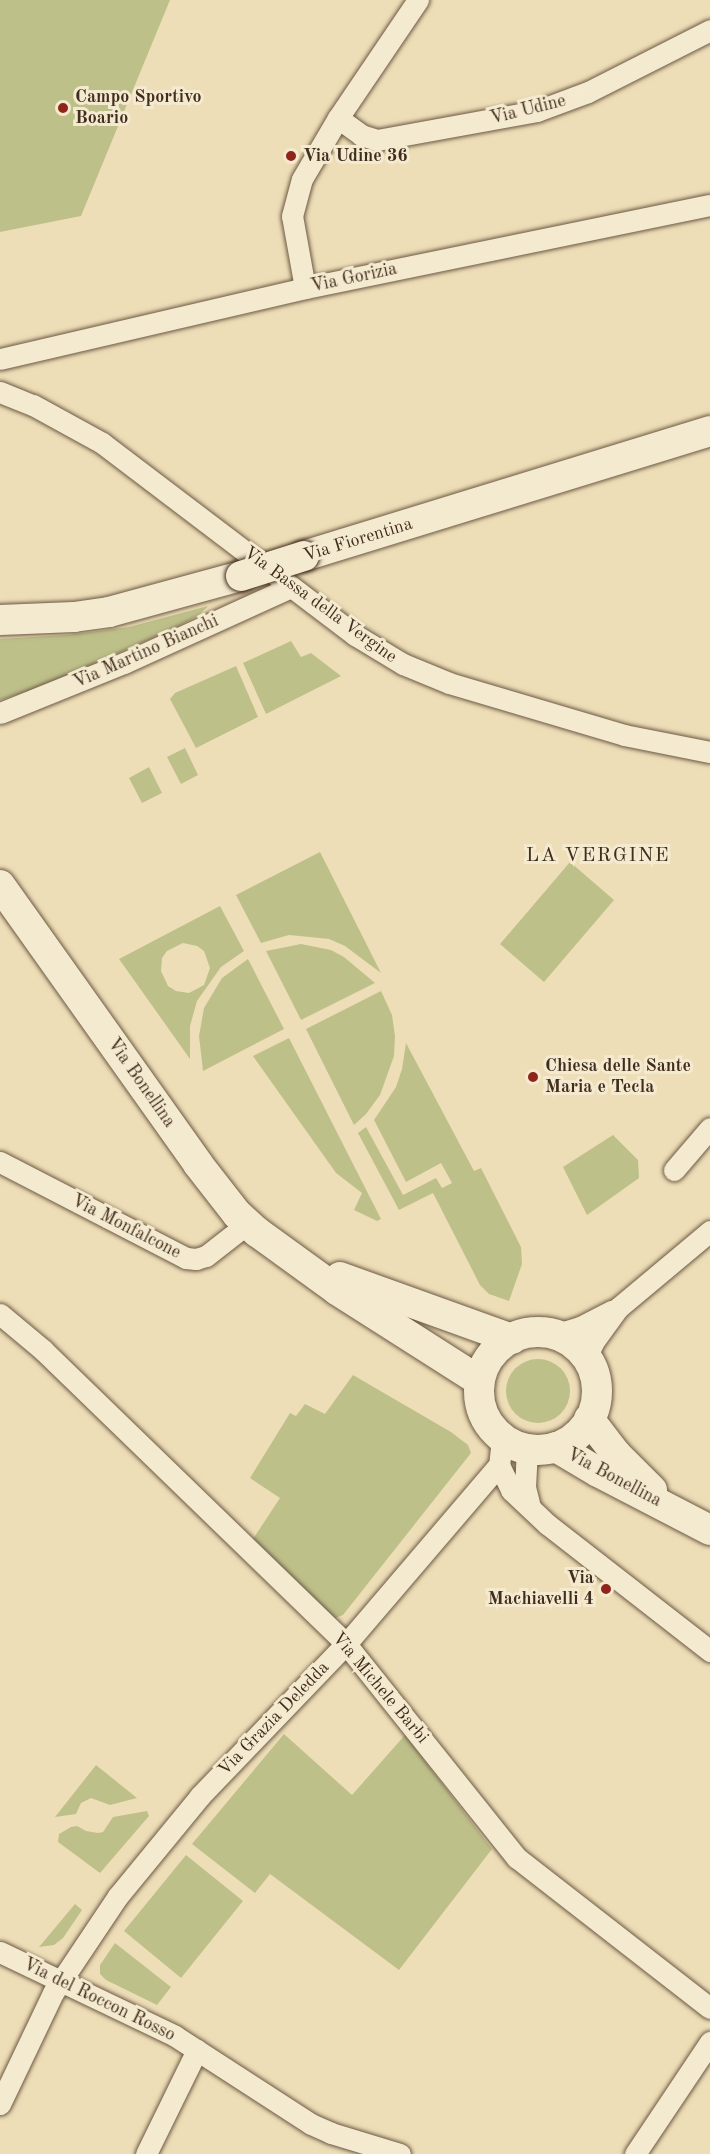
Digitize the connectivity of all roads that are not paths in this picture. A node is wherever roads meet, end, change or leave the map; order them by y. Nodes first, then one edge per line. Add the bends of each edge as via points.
1 (418, 0) edge
2 (710, 30) edge
3 (338, 118) junction
4 (710, 205) edge
5 (305, 288) junction
6 (0, 359) edge
7 (0, 392) edge
8 (710, 431) edge
9 (291, 587) junction
10 (0, 620) edge
11 (0, 713) edge
12 (710, 752) edge
13 (0, 885) edge
14 (710, 1128) edge
15 (0, 1162) edge
16 (674, 1170) dead end
17 (247, 1224) junction
18 (710, 1231) edge
19 (301, 1262) junction
20 (618, 1308) junction
21 (0, 1314) edge
22 (554, 1335) junction
23 (512, 1339) junction
24 (586, 1358) junction
25 (480, 1381) junction
26 (589, 1419) junction
27 (521, 1450) junction
28 (530, 1506) junction
29 (672, 1508) junction
30 (710, 1530) edge
31 (346, 1644) junction
32 (710, 1651) edge
33 (0, 1952) edge
34 (60, 1980) junction
35 (710, 2008) edge
36 (710, 2042) edge
37 (197, 2049) junction
38 (0, 2104) edge
39 (146, 2154) edge
40 (400, 2154) edge
41 (634, 2154) edge

1 - 3 street
2 - 3 street, Via Udine via 588,92 537,111 377,140 361,135
3 - 5 street via 314,156 295,199 294,231
4 - 5 street, Via Gorizia
5 - 6 street, Via Gorizia
7 - 9 street, Via Bassa della Vergine via 102,442
8 - 10 main road, Via Fiorentina, bridge via 241,576 110,612
9 - 11 street, Via Martino Bianchi via 124,663
9 - 12 street, Via Bassa della Vergine via 380,651 429,676 624,735
13 - 17 main road, Via Bonellina via 198,1164
14 - 16 street
15 - 17 street, Via Monfalcone via 186,1258 206,1256
17 - 19 main road, Via Bonellina
18 - 20 street
19 - 23 main road, Via Bonellina
19 - 25 main road, Via Bonellina via 346,1297
20 - 22 street
20 - 24 street
21 - 31 street, Via Michele Barbi via 43,1350
22 - 23 main road via 537,1332
22 - 24 main road via 572,1344
23 - 25 main road via 502,1344 488,1361
24 - 26 main road via 596,1388
25 - 27 main road, Via Bonellina via 483,1413
26 - 27 main road, Via Bonellina via 579,1433
26 - 29 main road, Via Bonellina via 625,1464
27 - 28 street
27 - 28 street via 505,1482
27 - 29 main road, Via Bonellina via 598,1472
27 - 31 street, Via Grazia Deledda
28 - 32 street
29 - 30 main road, Via Bonellina
31 - 34 street, Via Grazia Deledda via 200,1796 107,1910
31 - 35 street, Via Michele Barbi via 517,1858
33 - 34 street, Via del Roccon Rosso
34 - 37 street, Via del Roccon Rosso
34 - 38 street, Via Grazia Deledda
36 - 41 street
37 - 39 street, Via del Roccon Rosso
37 - 40 street, Via del Roccon Rosso via 311,2124

